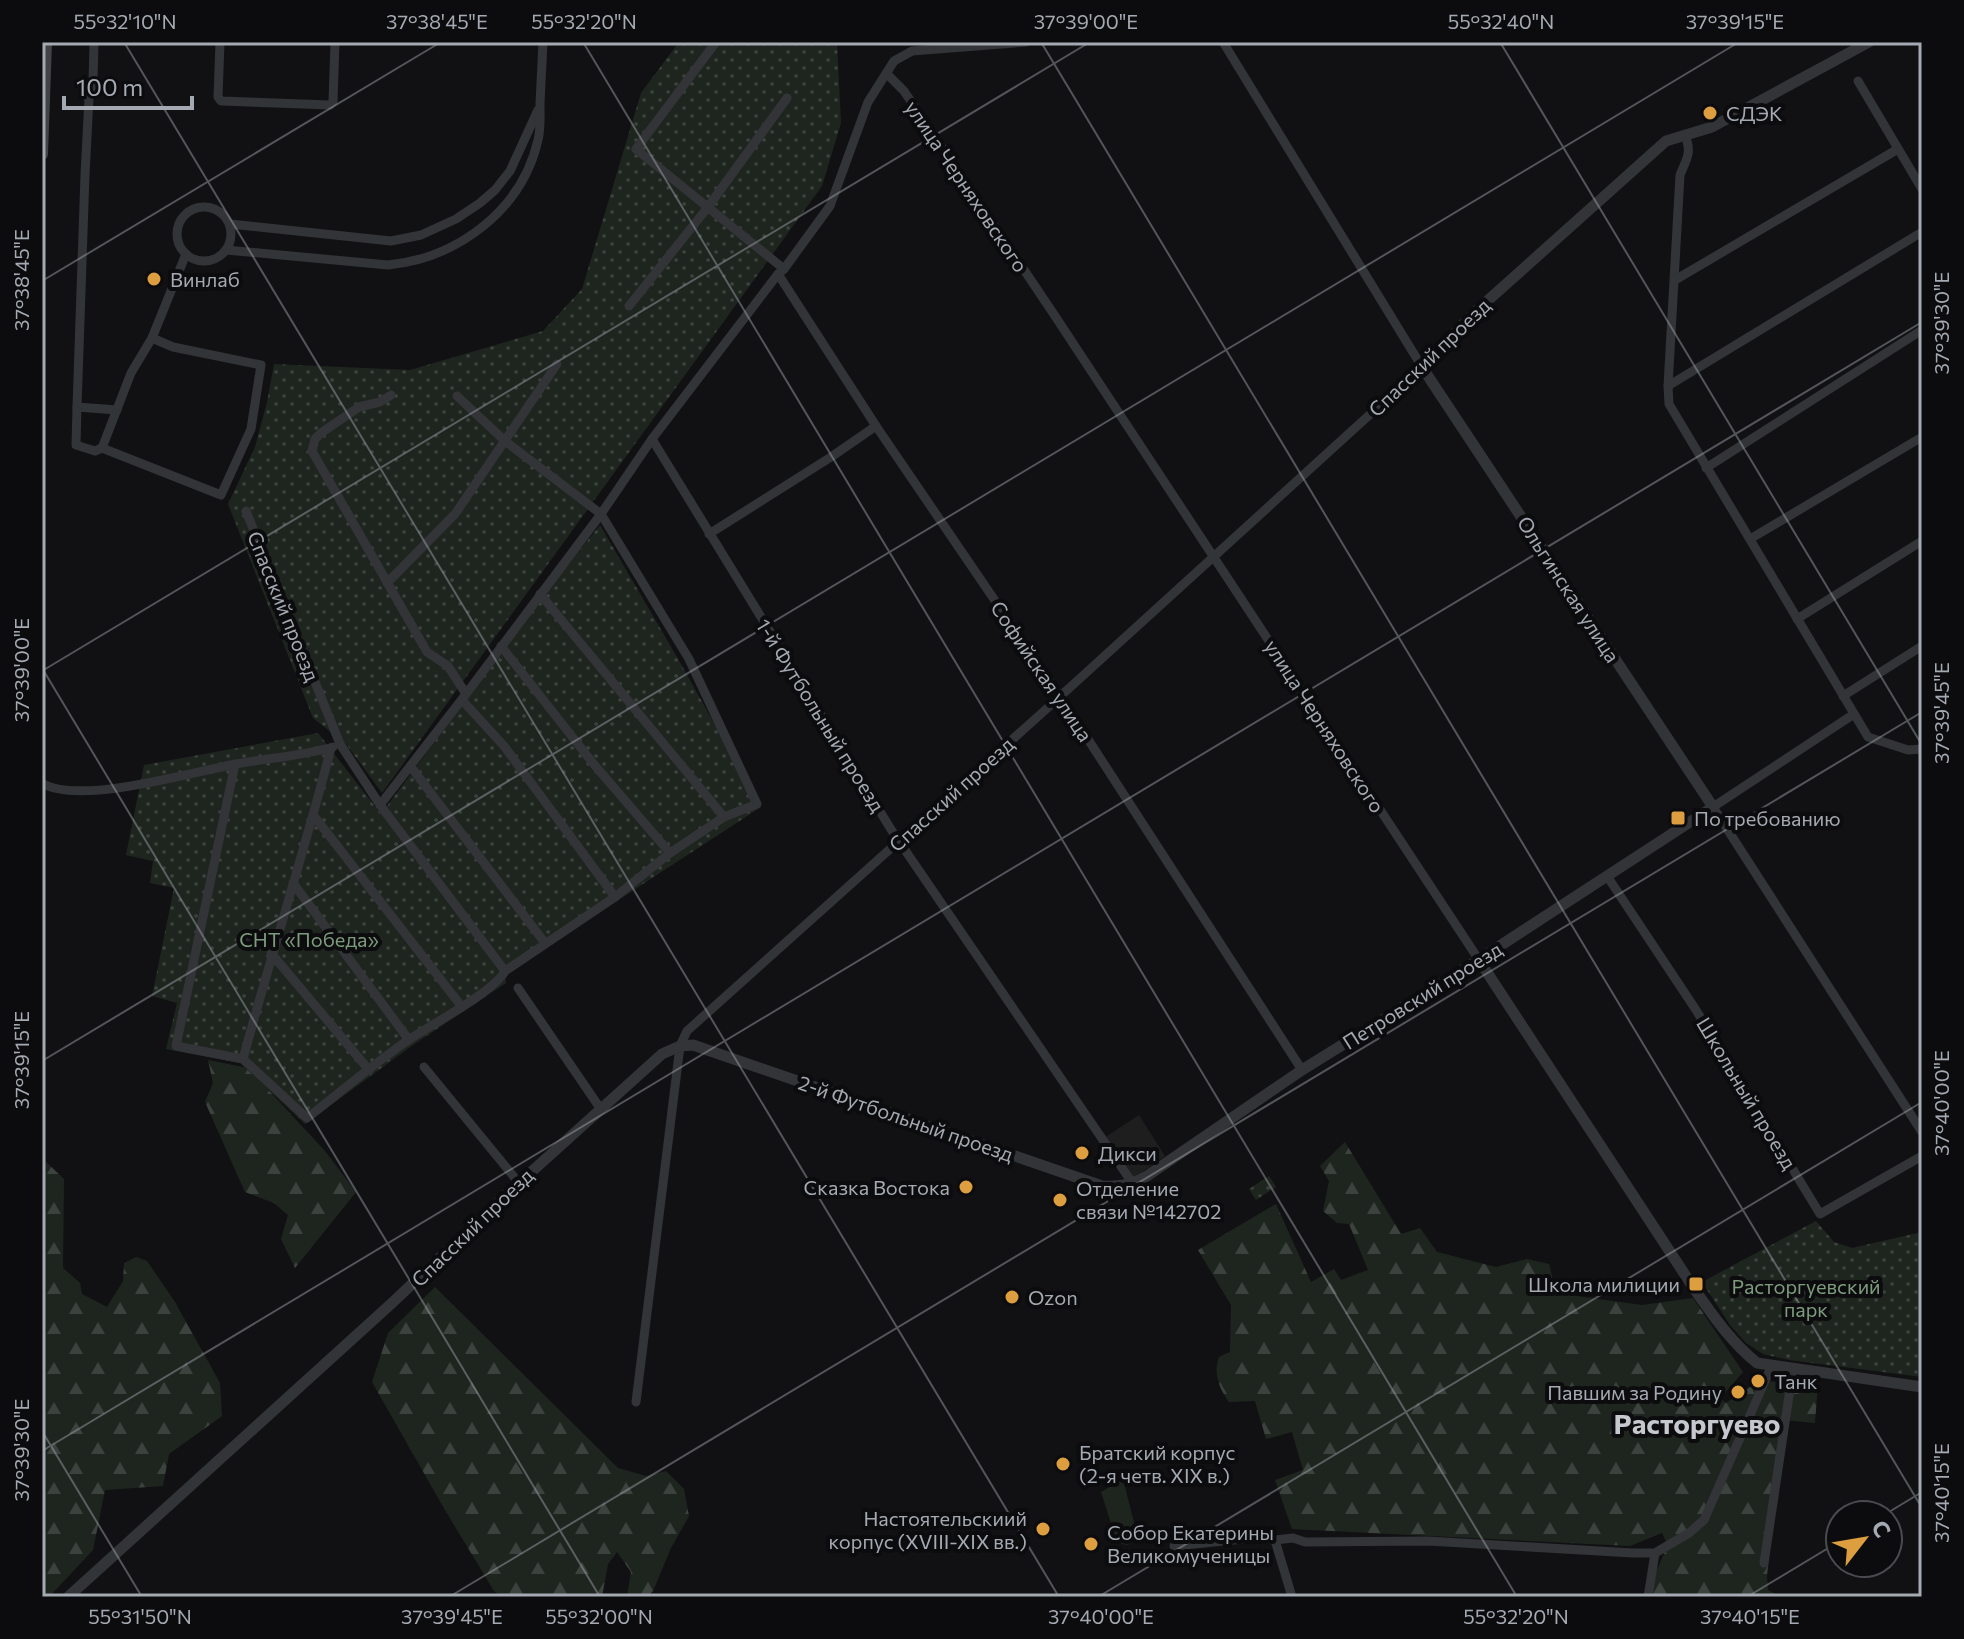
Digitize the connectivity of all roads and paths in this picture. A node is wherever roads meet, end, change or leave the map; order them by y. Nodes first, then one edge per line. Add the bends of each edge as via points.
1 (46, 42) edge
2 (94, 42) edge
3 (220, 42) edge
4 (335, 42) edge
5 (543, 42) edge
6 (716, 42) edge
7 (1026, 42) edge
8 (1223, 42) edge
9 (1869, 42) edge
10 (887, 74) junction
11 (1858, 81) dead end
12 (787, 98) dead end
13 (540, 103) junction
14 (1685, 135) junction
15 (1898, 149) junction
16 (42, 154) edge
17 (1922, 189) edge
18 (708, 207) junction
19 (230, 224) junction
20 (1922, 232) edge
21 (226, 250) junction
22 (186, 254) junction
23 (781, 271) junction
24 (1675, 280) junction
25 (629, 306) dead end
26 (1922, 330) edge
27 (152, 338) junction
28 (557, 364) dead end
29 (1422, 367) junction
30 (1668, 386) junction
31 (391, 395) dead end
32 (457, 396) dead end
33 (77, 407) junction
34 (117, 410) junction
35 (876, 426) junction
36 (1922, 437) edge
37 (652, 439) junction
38 (505, 441) junction
39 (102, 448) junction
40 (1706, 468) junction
41 (246, 511) dead end
42 (601, 514) junction
43 (709, 534) junction
44 (1750, 539) junction
45 (1922, 541) edge
46 (1214, 556) junction
47 (387, 583) junction
48 (540, 594) junction
49 (1797, 619) junction
50 (501, 646) junction
51 (1922, 646) edge
52 (1060, 696) junction
53 (1843, 696) junction
54 (464, 697) junction
55 (1854, 714) junction
56 (335, 746) junction
57 (1922, 749) edge
58 (235, 764) junction
59 (411, 767) junction
60 (42, 783) edge
61 (380, 805) junction
62 (1713, 807) junction
63 (314, 816) junction
64 (724, 817) junction
65 (899, 841) junction
66 (670, 853) junction
67 (1607, 876) junction
68 (293, 883) junction
69 (615, 897) junction
70 (545, 943) junction
71 (271, 953) junction
72 (1479, 960) junction
73 (503, 975) junction
74 (518, 988) dead end
75 (462, 1007) junction
76 (409, 1040) junction
77 (680, 1046) junction
78 (243, 1059) junction
79 (424, 1067) dead end
80 (369, 1070) junction
81 (1302, 1070) junction
82 (600, 1108) junction
83 (1922, 1132) edge
84 (1922, 1156) edge
85 (519, 1183) junction
86 (1133, 1184) junction
87 (1772, 1365) junction
88 (1793, 1369) junction
89 (1922, 1387) edge
90 (636, 1402) dead end
91 (1275, 1540) junction
92 (1174, 1546) dead end
93 (1655, 1553) junction
94 (1764, 1563) dead end
95 (68, 1597) edge
96 (1292, 1597) edge
97 (1648, 1597) edge

1 - 16 main road
2 - 33 street
3 - 4 street via 219,100 332,104
5 - 13 street
6 - 18 street, Софийская улица via 636,149
7 - 10 street via 912,51 894,61
8 - 29 street, Ольгинская улица
9 - 14 street, Спасский проезд via 1712,127
10 - 23 street via 868,102 830,206
10 - 46 street, улица Черняховского via 904,91
11 - 15 street
12 - 18 street
13 - 19 street via 510,171 495,190 456,219 421,235 391,241
13 - 21 street via 539,138 518,189 499,212 455,246 388,265
14 - 24 street via 1689,154 1680,175
14 - 29 street, Спасский проезд via 1666,141 1476,311
15 - 17 street
15 - 24 street
18 - 23 street, Софийская улица
18 - 25 street
19 - 21 street
19 - 22 street via 210,207 192,209 177,230
20 - 30 street
21 - 22 street via 203,261
22 - 27 street
23 - 35 street, Софийская улица
23 - 37 street
24 - 30 street
26 - 40 street
27 - 34 street
27 - 39 street via 261,365 251,429 237,463 221,495
28 - 38 street
29 - 46 street, Спасский проезд
29 - 62 street, Ольгинская улица
30 - 40 street via 1669,404
31 - 47 street via 359,407 321,433 312,451
32 - 38 street
33 - 34 street
33 - 39 street via 76,445
34 - 39 street
35 - 43 street
35 - 52 street, Софийская улица
36 - 44 street
37 - 42 street
37 - 43 street, 1-й Футбольный проезд
38 - 42 street
38 - 47 street via 455,514
40 - 44 street
41 - 56 street, Спасский проезд
42 - 48 street
42 - 64 street via 689,659 757,804
43 - 65 street, 1-й Футбольный проезд
44 - 49 street
45 - 49 street
46 - 52 street, Спасский проезд
46 - 72 street, улица Черняховского
47 - 54 street via 427,652 448,666
48 - 50 street
48 - 64 street
49 - 53 street
50 - 54 street
50 - 66 street
51 - 53 street
52 - 65 street, Спасский проезд
52 - 81 street, Софийская улица
53 - 55 street
54 - 59 street
54 - 69 street
55 - 57 street via 1868,737 1908,750
55 - 62 street
56 - 58 street
56 - 61 street, Спасский проезд
56 - 63 street
58 - 60 street via 99,790 63,790
58 - 78 street via 176,1046
59 - 61 street
59 - 70 street
61 - 73 street, Спасский проезд
62 - 67 street, Петровский проезд
62 - 83 street, Ольгинская улица
63 - 68 street
63 - 75 street
64 - 66 street
65 - 77 street, Спасский проезд via 687,1031
65 - 86 street, 1-й Футбольный проезд
66 - 69 street
67 - 72 street, Петровский проезд
67 - 84 street, Школьный проезд via 1820,1214
68 - 71 street
68 - 76 street
69 - 70 street
70 - 73 street
71 - 78 street
71 - 80 street
72 - 81 street, Петровский проезд
72 - 87 street, улица Черняховского via 1728,1336 1757,1363
73 - 75 street
74 - 82 street
75 - 76 street
76 - 80 street
77 - 82 street, Спасский проезд via 662,1054
77 - 86 street, 2-й Футбольный проезд via 693,1045 1102,1186
77 - 90 street
78 - 80 street via 307,1118
79 - 85 street
81 - 86 street, Петровский проезд
82 - 85 street, Спасский проезд
85 - 95 street, Спасский проезд
87 - 88 street, улица Черняховского
87 - 93 street via 1704,1520
88 - 89 street, улица Черняховского
88 - 94 street
91 - 92 street
91 - 93 street via 1428,1541
91 - 96 street
93 - 97 street

